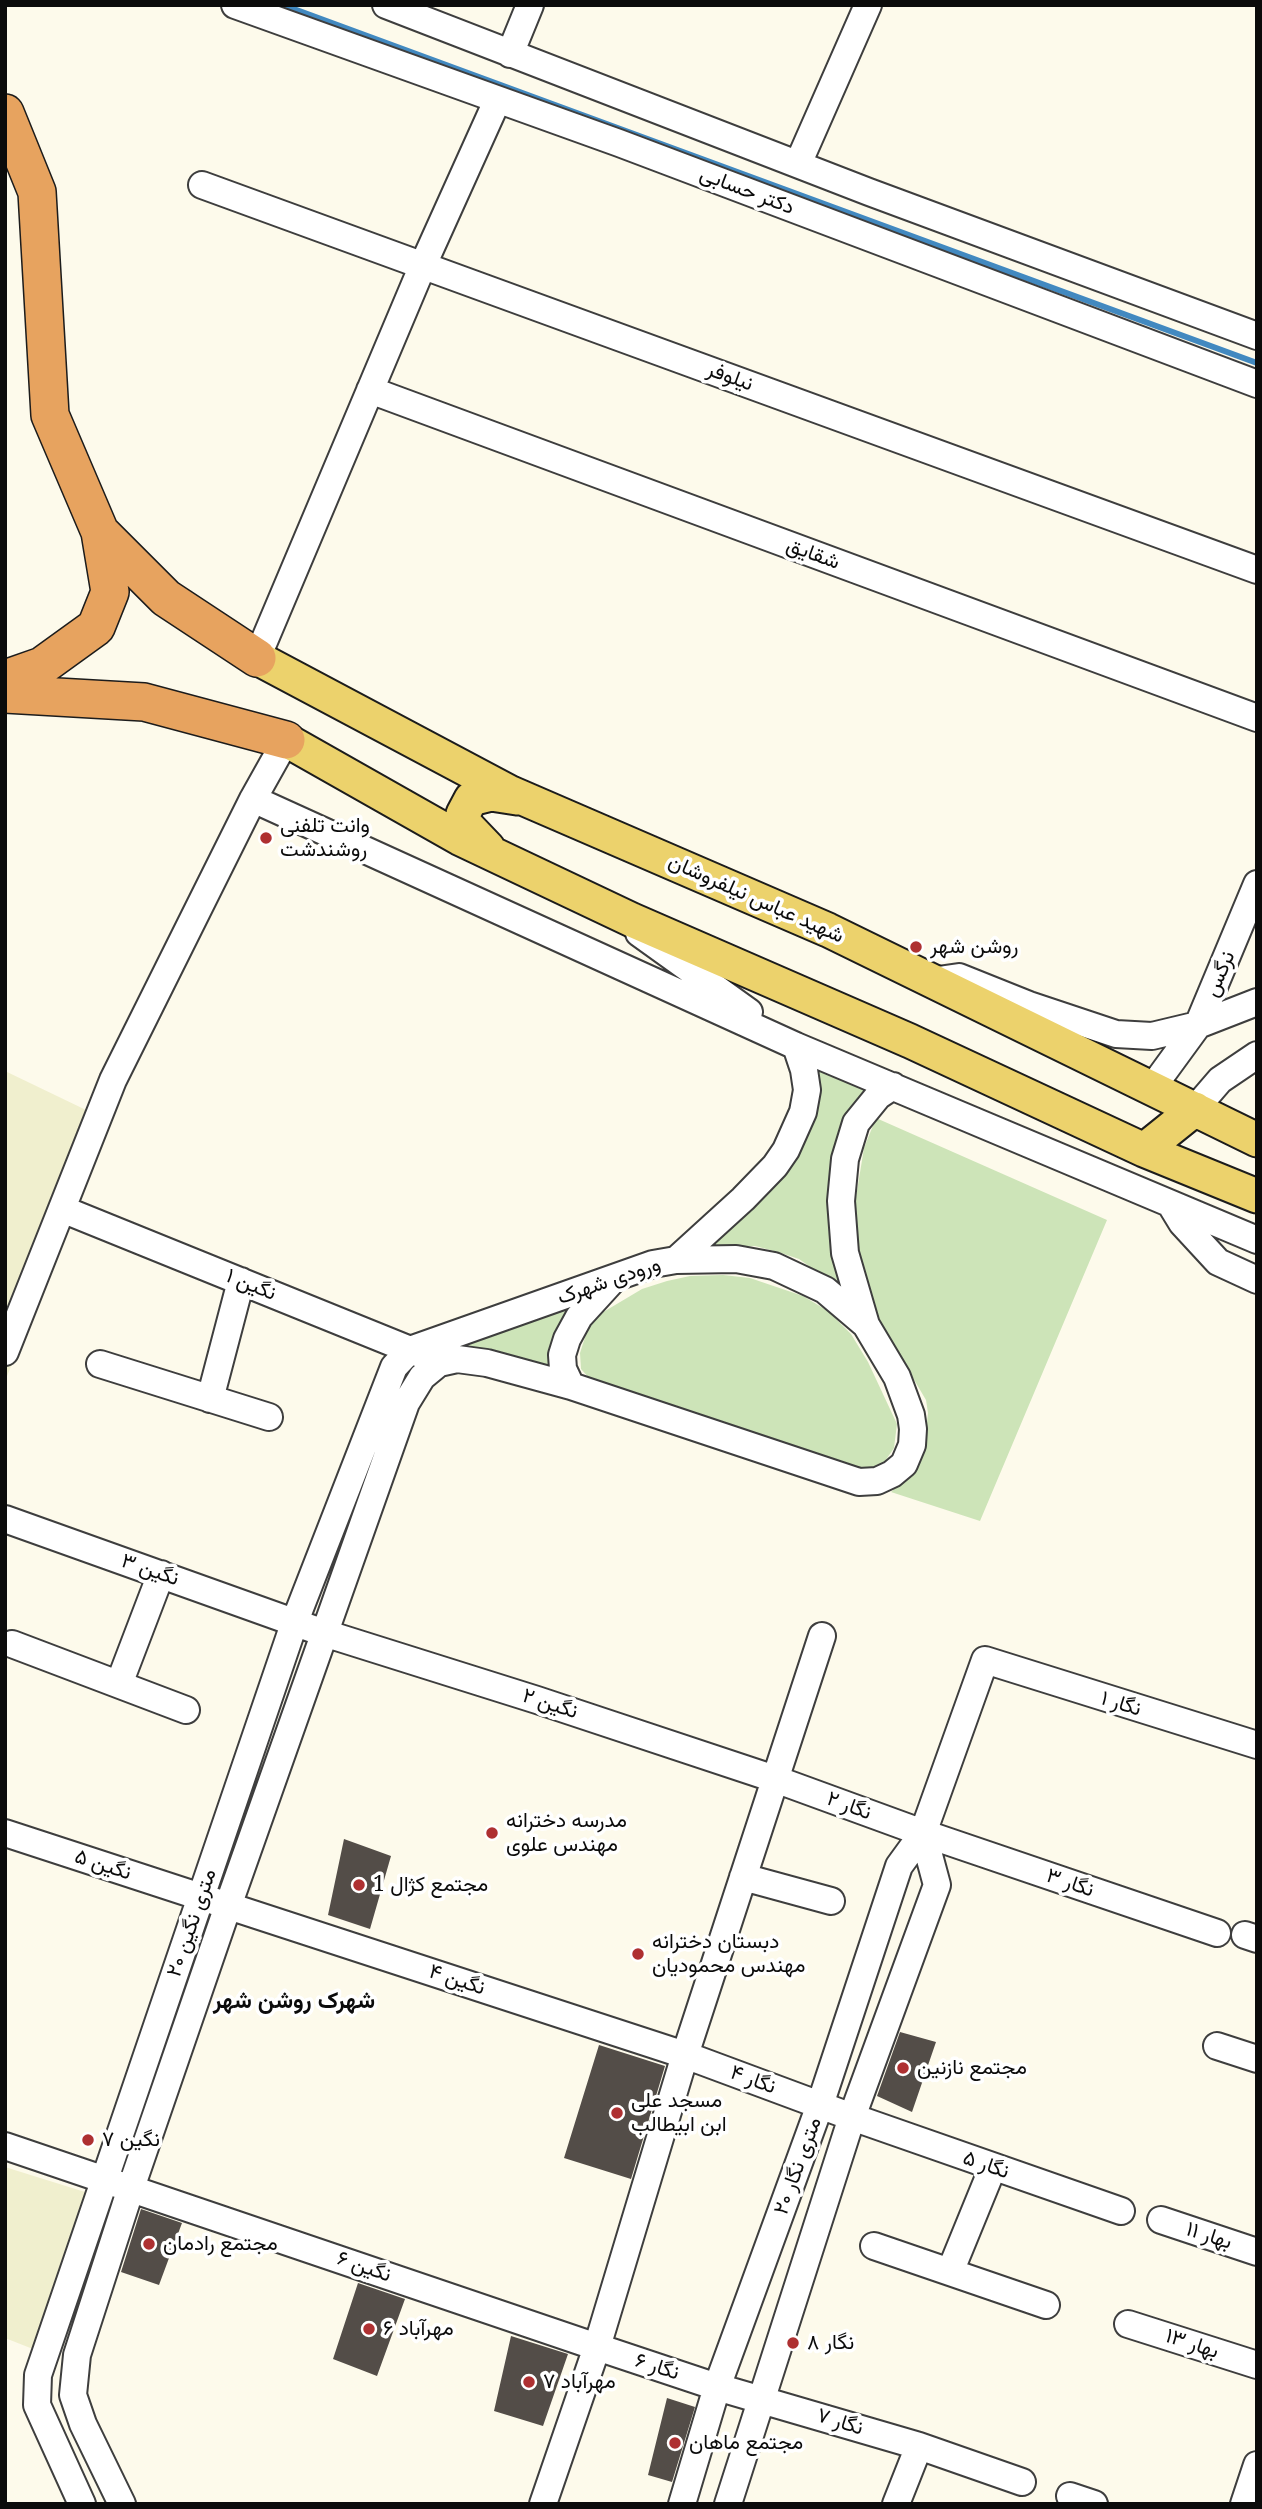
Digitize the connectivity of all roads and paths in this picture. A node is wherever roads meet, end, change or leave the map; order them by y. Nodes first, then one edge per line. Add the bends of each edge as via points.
1 (235, 5) edge
2 (386, 5) edge
3 (530, 5) edge
4 (868, 5) edge
5 (510, 54) junction
6 (497, 101) junction
7 (5, 113) edge
8 (798, 164) junction
9 (202, 185) dead end
10 (423, 265) junction
11 (1257, 336) edge
12 (1257, 384) edge
13 (370, 390) junction
14 (100, 532) junction
15 (1257, 570) edge
16 (257, 658) junction
17 (5, 679) edge
18 (5, 694) edge
19 (1257, 718) edge
20 (286, 740) junction
21 (253, 799) junction
22 (529, 801) junction
23 (493, 854) junction
24 (1257, 884) edge
25 (599, 904) junction
26 (933, 981) junction
27 (1257, 1002) edge
28 (1198, 1025) junction
29 (796, 1046) junction
30 (1257, 1055) edge
31 (893, 1086) junction
32 (1152, 1088) junction
33 (1195, 1109) junction
34 (1257, 1140) edge
35 (1144, 1150) junction
36 (1257, 1196) edge
37 (1171, 1205) junction
38 (62, 1209) junction
39 (1257, 1240) edge
40 (676, 1260) junction
41 (614, 1279) junction
42 (1257, 1280) edge
43 (241, 1281) junction
44 (866, 1325) junction
45 (410, 1350) junction
46 (5, 1352) edge
47 (439, 1363) junction
48 (100, 1364) dead end
49 (571, 1385) junction
50 (210, 1399) junction
51 (269, 1417) dead end
52 (5, 1519) edge
53 (161, 1574) junction
54 (295, 1621) junction
55 (324, 1633) junction
56 (822, 1636) dead end
57 (12, 1644) dead end
58 (985, 1660) joint
59 (119, 1684) junction
60 (186, 1710) dead end
61 (1257, 1745) edge
62 (775, 1779) junction
63 (5, 1833) edge
64 (923, 1833) junction
65 (743, 1877) junction
66 (201, 1898) junction
67 (831, 1901) dead end
68 (228, 1906) junction
69 (1217, 1933) dead end
70 (1217, 2046) dead end
71 (685, 2055) junction
72 (1257, 2059) edge
73 (820, 2105) junction
74 (852, 2117) junction
75 (5, 2146) edge
76 (993, 2167) junction
77 (105, 2179) junction
78 (131, 2188) junction
79 (1121, 2211) dead end
80 (1161, 2220) dead end
81 (874, 2246) dead end
82 (1257, 2252) edge
83 (950, 2272) junction
84 (1046, 2305) dead end
85 (1128, 2324) dead end
86 (597, 2347) junction
87 (1257, 2365) edge
88 (717, 2387) junction
89 (761, 2399) junction
90 (919, 2446) junction
91 (1257, 2465) edge
92 (1022, 2482) dead end
93 (82, 2504) edge
94 (122, 2504) edge
95 (543, 2504) edge
96 (682, 2504) edge
97 (728, 2504) edge
98 (896, 2504) edge
99 (1244, 2504) edge

1 - 6 street, دکتر حسابی
2 - 5 street, دکتر حسابی
3 - 5 street
4 - 8 street
5 - 8 street, دکتر حسابی
6 - 10 street
6 - 12 street, دکتر حسابی
7 - 14 highway via 37,192 50,415
8 - 11 street, دکتر حسابی
9 - 10 street, نیلوفر
10 - 13 street
10 - 15 street, نیلوفر
13 - 16 street
13 - 19 street, شقایق
14 - 16 highway via 166,598
14 - 17 highway via 110,592 96,627 42,666
16 - 22 main road, شهید عباس نیلفروشان
18 - 20 highway via 144,702
20 - 21 street
20 - 23 main road
21 - 29 street
21 - 38 street via 113,1080
22 - 23 main road via 491,794 471,799 463,814 466,825
22 - 26 main road, شهید عباس نیلفروشان via 828,930
23 - 25 main road
24 - 28 street, نرگس
25 - 29 street
25 - 35 main road
26 - 28 street via 959,977 1116,1034 1152,1036
26 - 32 main road, شهید عباس نیلفروشان
27 - 28 street
28 - 32 street, نرگس
29 - 31 street
29 - 40 street, ورودی شهرک via 807,1090 786,1150 743,1199
30 - 33 street via 1220,1080
31 - 37 street
31 - 44 street via 878,1096 856,1123 844,1167 845,1254
32 - 33 main road, شهید عباس نیلفروشان
32 - 35 main road
33 - 34 main road, شهید عباس نیلفروشان
33 - 35 main road
35 - 36 main road
37 - 39 street
37 - 42 street via 1218,1262
38 - 43 street, نگین ۱
38 - 46 street
40 - 41 street, ورودی شهرک
40 - 44 street via 736,1259 774,1266 825,1290
41 - 45 street, ورودی شهرک
41 - 49 street via 592,1300 567,1339 563,1369
43 - 45 street, نگین ۱
43 - 50 street
44 - 49 street via 901,1385 913,1429 904,1464 877,1481 859,1482
45 - 47 street, نگین ۱
45 - 54 street, ۲۰ متری نگین via 394,1367
47 - 49 street via 457,1359 487,1363
47 - 55 street, ۲۰ متری نگین via 422,1377 406,1403
48 - 50 street
50 - 51 street
52 - 53 street, نگین ۳
53 - 54 street, نگین ۳
53 - 59 street
54 - 55 street, نگین ۳
54 - 66 street, ۲۰ متری نگین
55 - 62 street, نگین ۲
55 - 68 street, ۲۰ متری نگین
56 - 62 street
57 - 59 street
58 - 61 street, نگار ۱
58 - 64 street, ۲۰ متری نگار
59 - 60 street
62 - 64 street, نگار ۲
62 - 65 street
63 - 66 street, نگین ۵
64 - 69 street, نگار ۳
64 - 73 street, ۲۰ متری نگار via 900,1866
64 - 74 street, ۲۰ متری نگار via 937,1885
65 - 67 street
65 - 71 street
66 - 68 street, نگین ۵
66 - 77 street, ۲۰ متری نگین
68 - 71 street, نگین ۴
68 - 78 street, ۲۰ متری نگین
70 - 72 street
71 - 73 street, نگار ۴
71 - 86 street
73 - 74 street, نگار ۴
73 - 88 street, ۲۰ متری نگار
74 - 76 street, نگار ۵
74 - 89 street, ۲۰ متری نگار
75 - 77 street
76 - 79 street, نگار ۵
76 - 83 street
77 - 78 street, نگین ۶
77 - 93 street, ۲۰ متری نگین via 38,2375 37,2404
78 - 86 street, نگین ۶
78 - 94 street, ۲۰ متری نگین via 78,2354 73,2395
80 - 82 street, بهار ۱۱
81 - 83 street
83 - 84 street
85 - 87 street, بهار ۱۳
86 - 88 street, نگار ۶
86 - 95 street
88 - 89 street, نگار ۶
88 - 96 street, ۲۰ متری نگار
89 - 90 street, نگار ۷
89 - 97 street, ۲۰ متری نگار
90 - 92 street, نگار ۷
90 - 98 street
91 - 99 street

